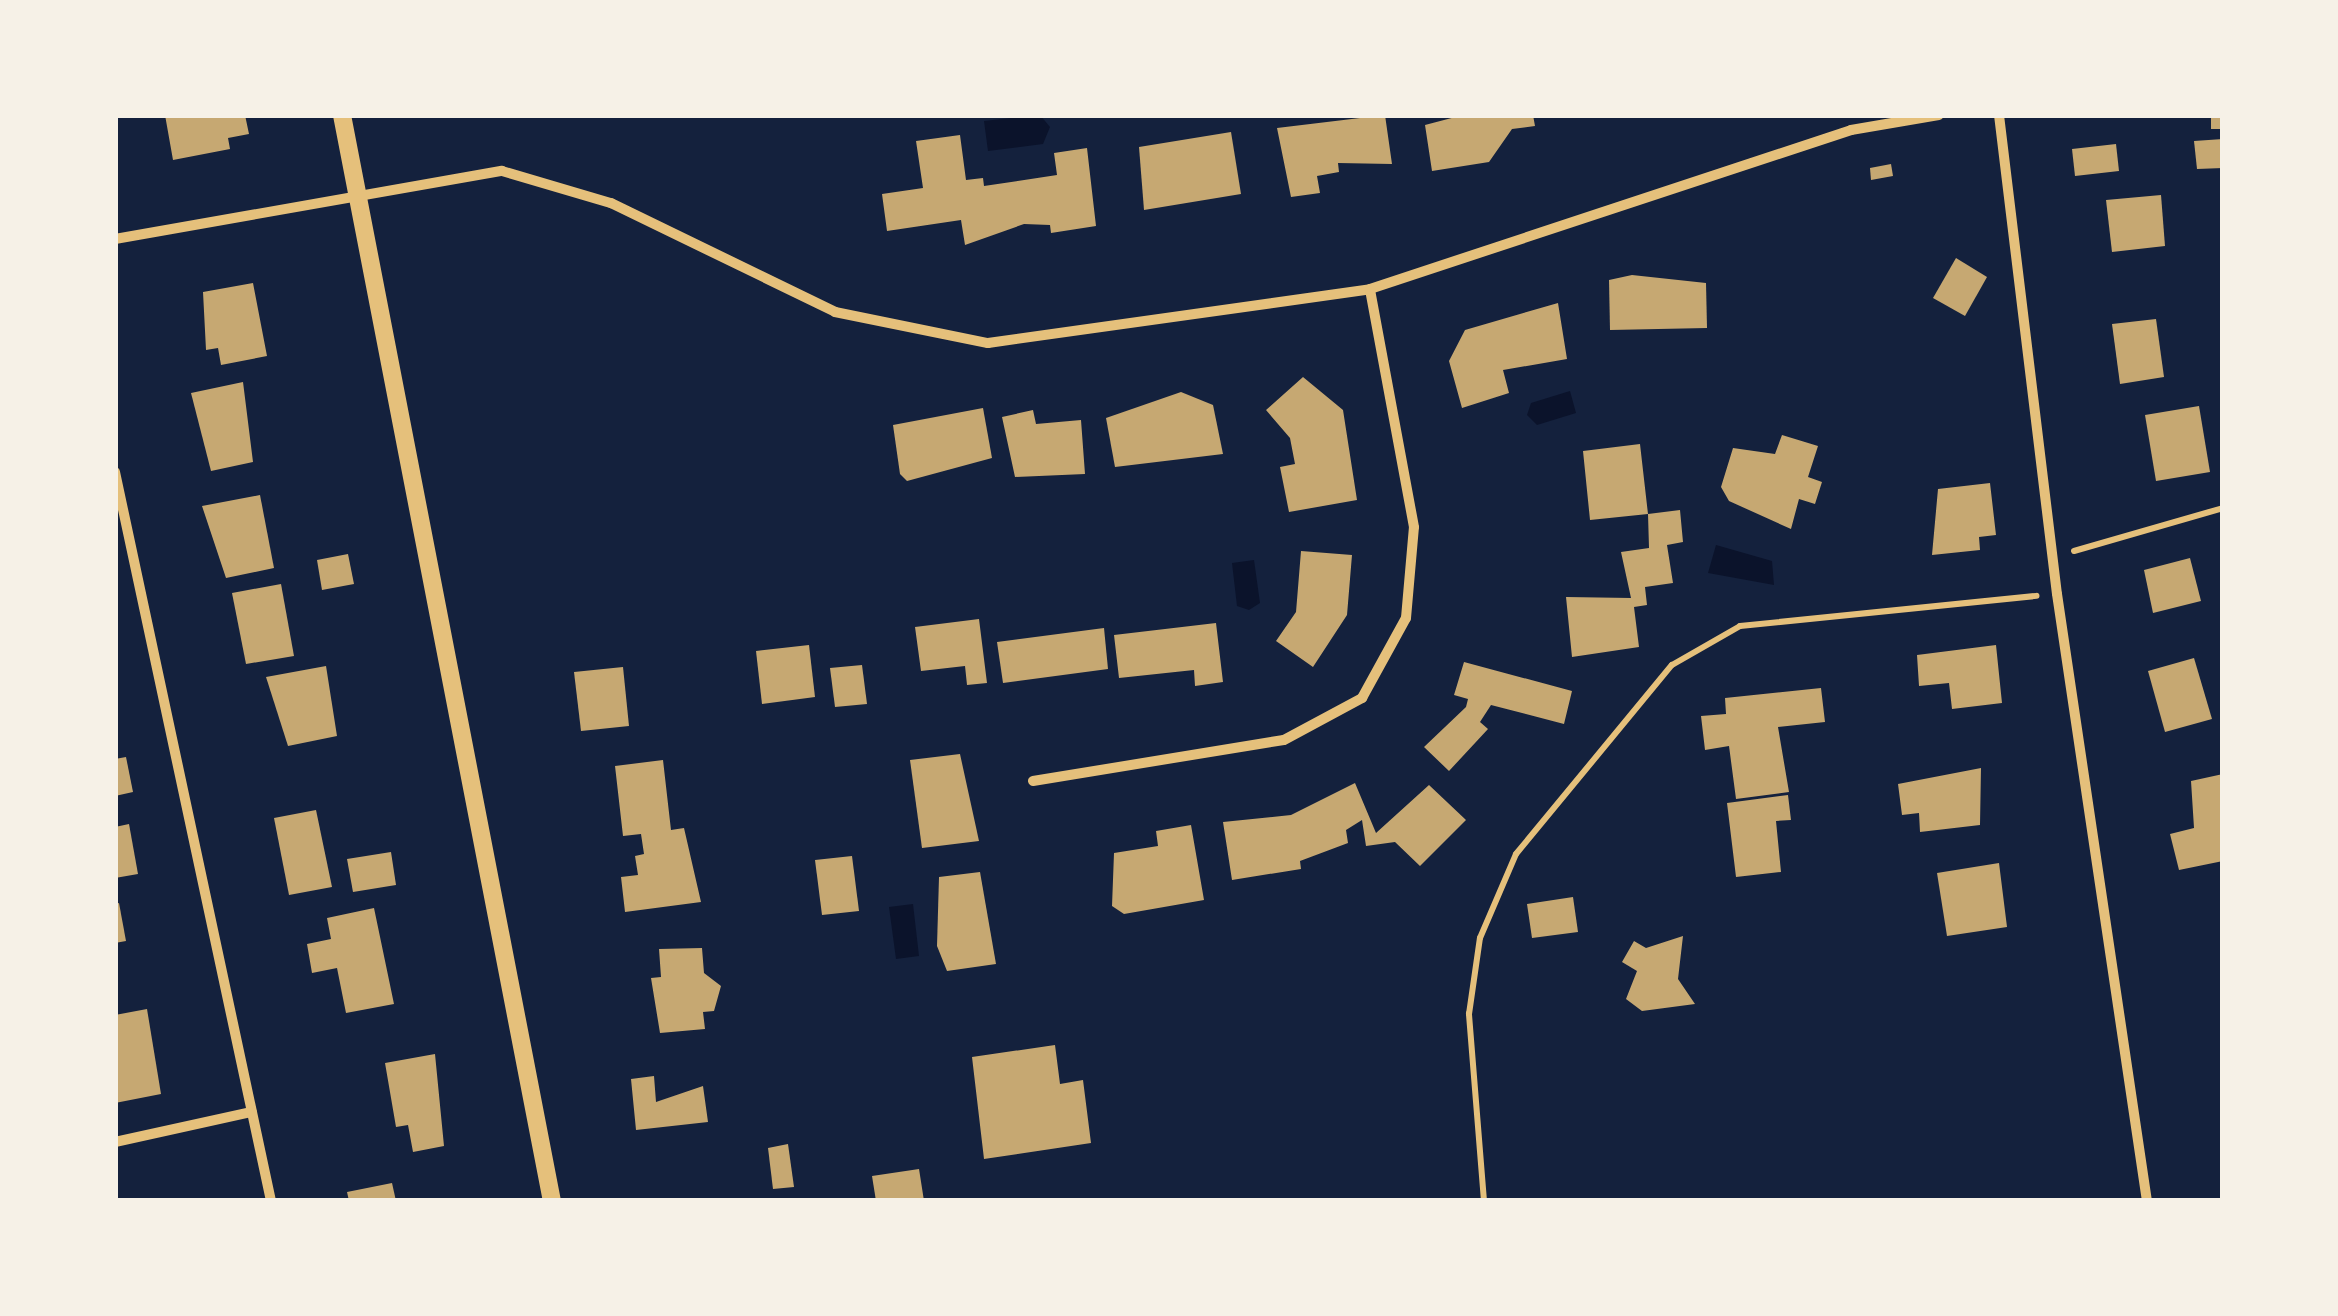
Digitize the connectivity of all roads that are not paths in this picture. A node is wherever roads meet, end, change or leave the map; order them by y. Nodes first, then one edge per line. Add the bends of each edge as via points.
1 (342, 115) edge
2 (1939, 115) edge
3 (1999, 115) edge
4 (359, 197) junction
5 (115, 239) edge
6 (1370, 289) junction
7 (115, 472) edge
8 (1033, 780) dead end
9 (252, 1112) junction
10 (115, 1142) edge
11 (552, 1198) edge
12 (271, 1201) edge
13 (2147, 1201) edge

1 - 4 street
2 - 6 street via 1850,130
3 - 13 street via 2058,555 2057,594
4 - 5 street
4 - 6 street via 502,171 610,203 835,312 988,342
4 - 11 street
6 - 8 street via 1414,527 1406,618 1362,698 1284,740
7 - 9 street
9 - 10 street
9 - 12 street

